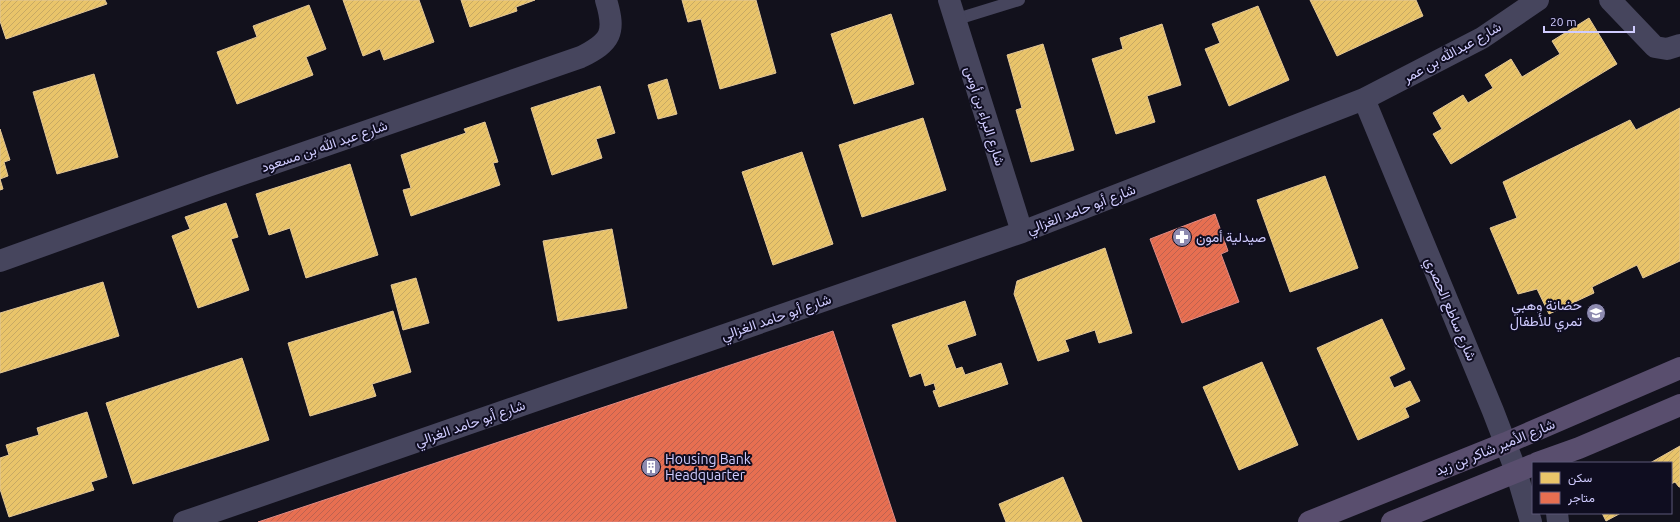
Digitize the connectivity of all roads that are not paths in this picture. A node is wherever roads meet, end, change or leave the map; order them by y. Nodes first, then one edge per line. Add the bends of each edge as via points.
1 (606, 0) edge
2 (1019, 0) edge
3 (1538, 0) edge
4 (1610, 0) edge
5 (952, 10) edge
6 (1680, 45) edge
7 (1364, 99) junction
8 (1022, 232) junction
9 (0, 261) edge
10 (1680, 368) edge
11 (1680, 405) edge
12 (1506, 443) junction
13 (1574, 455) edge
14 (1542, 462) edge
15 (1525, 468) edge
16 (184, 522) edge
17 (1309, 522) edge
18 (1392, 522) edge
19 (1531, 522) edge

1 - 9 street, شارع عبد الله بن مسعود via 612,21 606,41 581,57
2 - 5 lane
3 - 7 street, شارع عبدالله بن عمر via 1482,38
4 - 6 street via 1656,47 1667,49
5 - 8 street, شارع البراء بن أوس
7 - 8 street, شارع أبو حامد الغزالي
7 - 12 street, شارع ساطع الحصري
8 - 16 street, شارع أبو حامد الغزالي
10 - 12 main road, شارع الأمير شاكر بن زيد
11 - 13 main road
12 - 15 street, شارع ساطع الحصري
12 - 17 main road, شارع الأمير شاكر بن زيد
13 - 14 main road
15 - 18 main road
15 - 19 street, شارع ساطع الحصري

